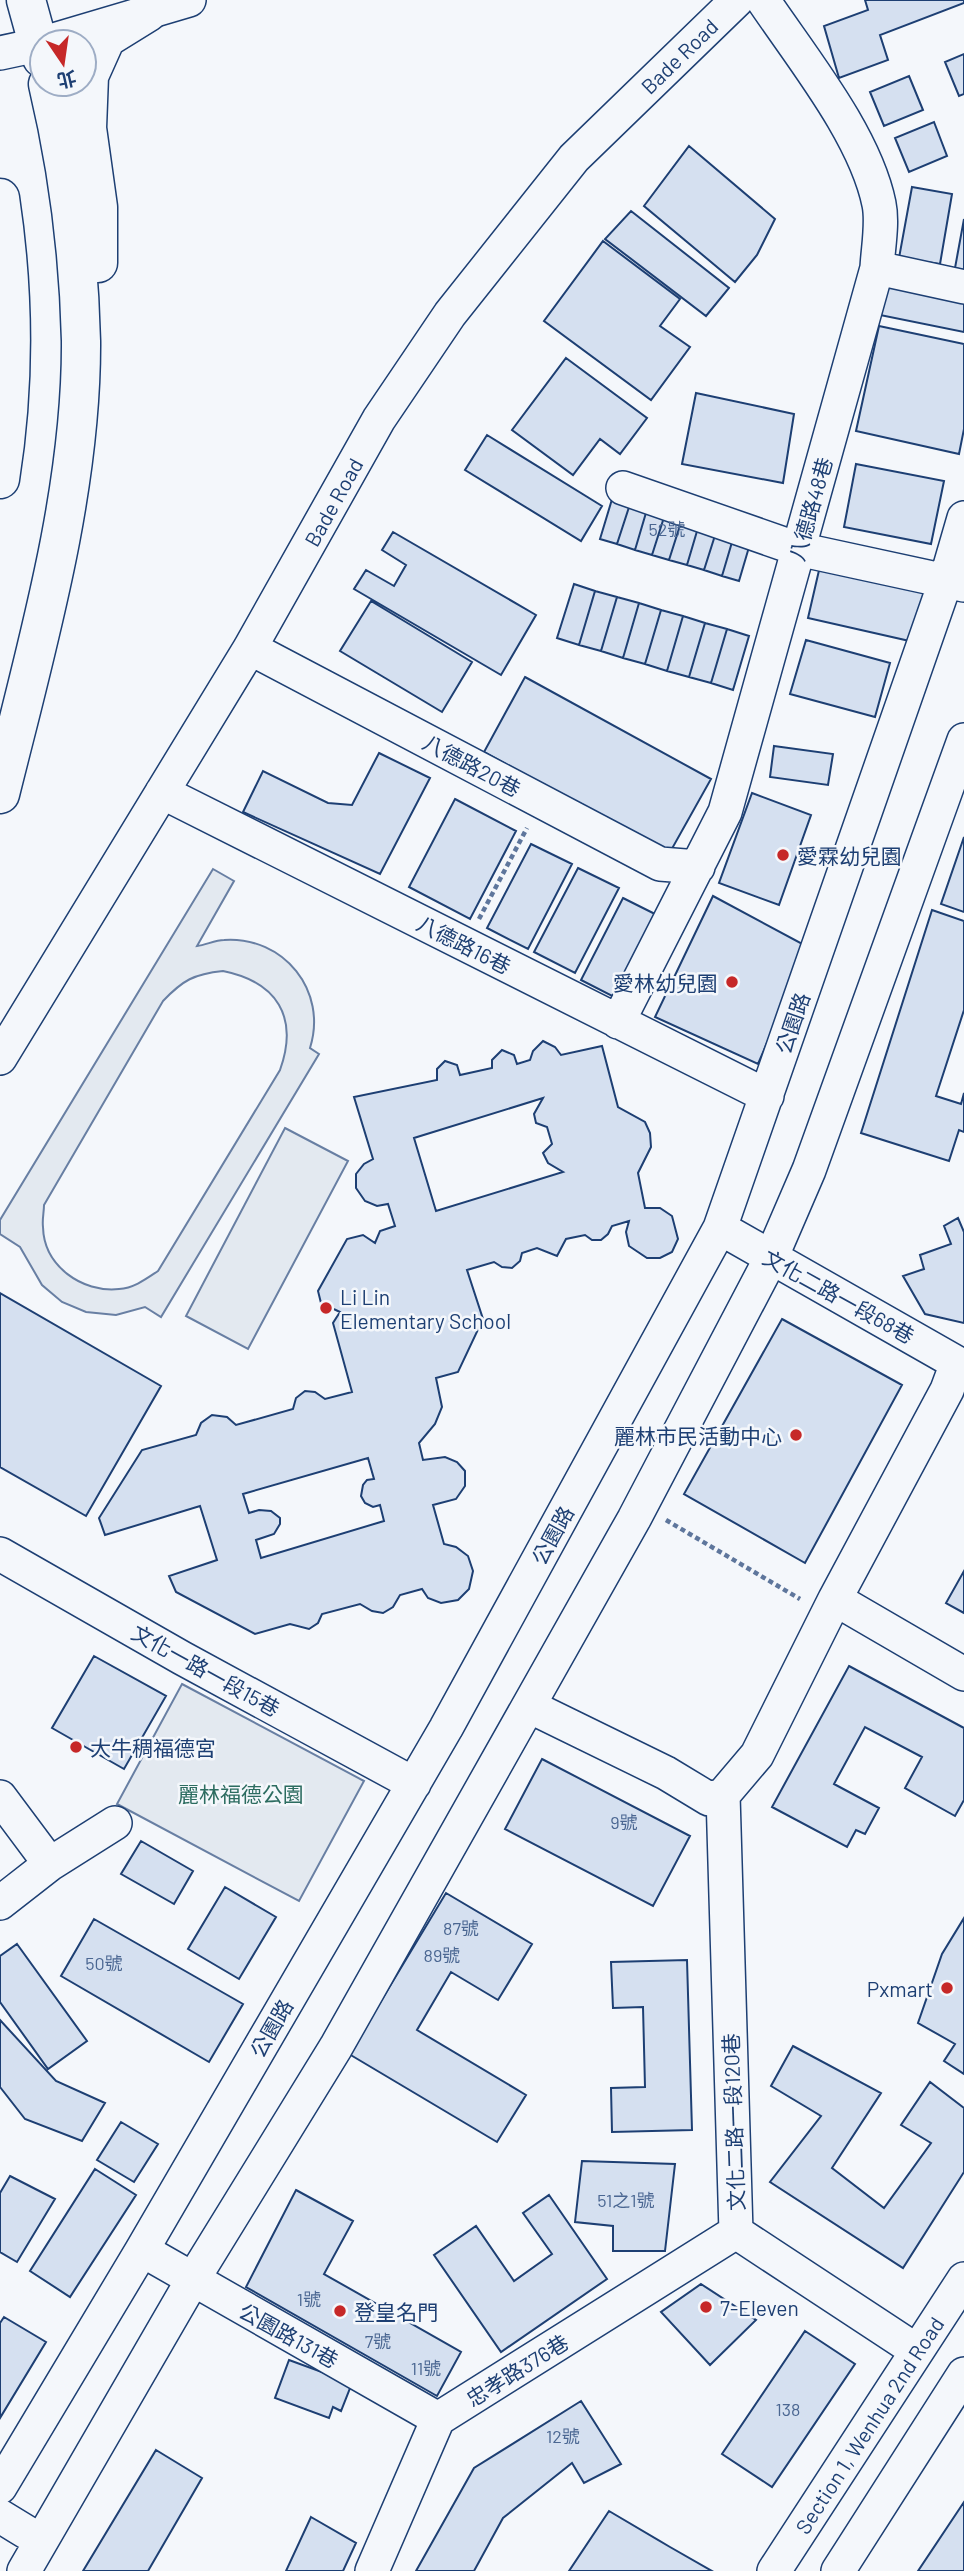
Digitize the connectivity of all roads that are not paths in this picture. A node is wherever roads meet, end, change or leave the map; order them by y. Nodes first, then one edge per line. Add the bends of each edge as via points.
1 (189, 0) edge
2 (737, 0) edge
3 (763, 0) edge
4 (27, 3) edge
5 (148, 12) junction
6 (36, 28) edge
7 (98, 29) edge
8 (28, 49) edge
9 (0, 53) edge
10 (51, 98) edge
11 (0, 198) edge
12 (877, 268) junction
13 (964, 286) edge
14 (78, 400) junction
15 (0, 479) edge
16 (624, 488) dead end
17 (964, 518) edge
18 (798, 549) junction
19 (955, 582) edge
20 (250, 648) junction
21 (964, 740) edge
22 (162, 792) junction
23 (0, 794) edge
24 (698, 867) junction
25 (618, 1022) junction
26 (0, 1058) edge
27 (767, 1096) junction
28 (720, 1228) junction
29 (771, 1258) junction
30 (961, 1361) edge
31 (0, 1554) edge
32 (835, 1599) junction
33 (964, 1674) edge
34 (529, 1706) junction
35 (414, 1784) junction
36 (723, 1795) junction
37 (0, 1797) edge
38 (115, 1823) dead end
39 (50, 1864) junction
40 (0, 1903) edge
41 (736, 2232) junction
42 (142, 2250) junction
43 (964, 2279) edge
44 (192, 2281) junction
45 (917, 2351) junction
46 (964, 2374) edge
47 (438, 2419) junction
48 (0, 2487) edge
49 (0, 2516) edge
50 (41, 2541) junction
51 (24, 2571) edge
52 (372, 2571) edge
53 (774, 2571) edge
54 (838, 2571) edge

1 - 5 street
2 - 20 street, Bade Road via 574,158 450,314 379,419
3 - 12 street, 八德路48巷 via 840,115 868,168 880,206
4 - 6 main road
5 - 7 street
5 - 14 main road via 106,38 89,76 87,128 98,207 99,282
8 - 9 street
10 - 14 main road via 77,266
11 - 15 main road via 9,255 12,339
12 - 13 street
12 - 18 street, 八德路48巷
14 - 23 main road via 54,575
16 - 18 street
17 - 19 street, 公園路
18 - 19 street
18 - 24 street, 八德路48巷 via 725,812
19 - 27 street, 公園路
20 - 22 street, Bade Road
20 - 24 street, 八德路20巷 via 660,864
21 - 29 street via 808,1170
22 - 25 street, 八德路16巷
22 - 26 street, Bade Road
24 - 25 street, 八德路48巷
25 - 27 street, 八德路16巷
27 - 28 street, 公園路
28 - 29 street, 文化二路一段68巷
28 - 35 street, 公園路
29 - 30 street, 文化二路一段68巷
29 - 34 street
30 - 32 street, 文化二路一段68巷
31 - 35 street, 文化一路一段15巷
32 - 33 street
32 - 36 street, 文化二路一段68巷 via 757,1755
34 - 36 street via 666,1773 709,1800
34 - 44 street via 336,2047
35 - 42 street, 公園路
36 - 41 street, 文化二路一段120巷
37 - 39 street
38 - 39 street
39 - 40 street
41 - 45 street, 文化二路一段120巷
41 - 47 street, 忠孝路376巷
42 - 44 street, 公園路131巷
42 - 48 street, 公園路
43 - 45 street, Section 1, Wenhua 2nd Road
44 - 47 street, 公園路131巷
44 - 50 street
45 - 53 street, Section 1, Wenhua 2nd Road
46 - 54 street
47 - 52 street
49 - 50 street
50 - 51 street

